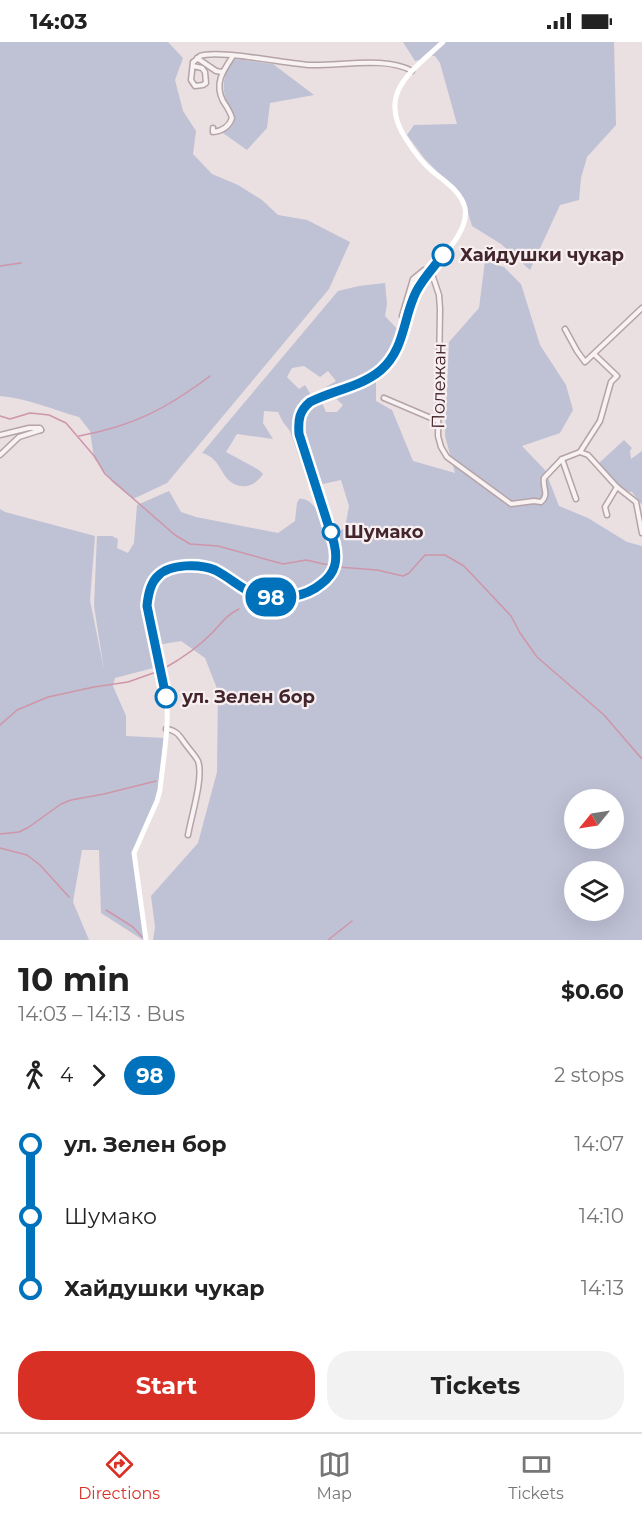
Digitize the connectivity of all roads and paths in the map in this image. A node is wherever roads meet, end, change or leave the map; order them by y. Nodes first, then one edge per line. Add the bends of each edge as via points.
1 (443, 42) edge
2 (233, 56) junction
3 (197, 58) junction
4 (193, 66) junction
5 (412, 71) junction
6 (222, 72) junction
7 (213, 128) dead end
8 (431, 271) junction
9 (641, 311) edge
10 (402, 316) dead end
11 (565, 329) dead end
12 (595, 355) junction
13 (384, 398) dead end
14 (438, 421) junction
15 (0, 435) edge
16 (580, 452) junction
17 (0, 455) edge
18 (562, 459) junction
19 (617, 487) junction
20 (576, 499) dead end
21 (607, 515) dead end
22 (640, 516) edge
23 (642, 533) edge
24 (166, 729) junction
25 (188, 835) dead end
26 (146, 940) edge

1 - 5 street
2 - 3 street
2 - 5 street via 310,65 388,64
2 - 6 street
3 - 4 street
3 - 6 street
4 - 4 street via 205,72 203,86 192,83
5 - 8 street via 397,92 397,124 422,161 460,196 466,215 461,230
6 - 7 street via 219,90 231,118 223,129 213,132
8 - 10 street via 424,270 413,279
8 - 14 street, Полежан via 440,309
8 - 24 street via 417,289 392,358 360,383 310,402 300,415 299,434 337,556 328,579 304,593 279,598 257,595 203,567 174,568 162,572 153,583 147,606 166,697
9 - 12 street
11 - 12 street via 583,362
12 - 16 street via 618,376 611,382 600,421
13 - 14 street
14 - 18 street, Полежан via 438,436 447,457 510,504 541,502 546,498 544,478
15 - 17 street via 29,428 41,430 19,436
16 - 18 street
16 - 19 street via 588,455
18 - 20 street
19 - 21 street via 605,507
19 - 22 street via 636,502
22 - 23 street
24 - 25 street via 179,735 198,762 198,793
24 - 26 street via 157,801 134,853

